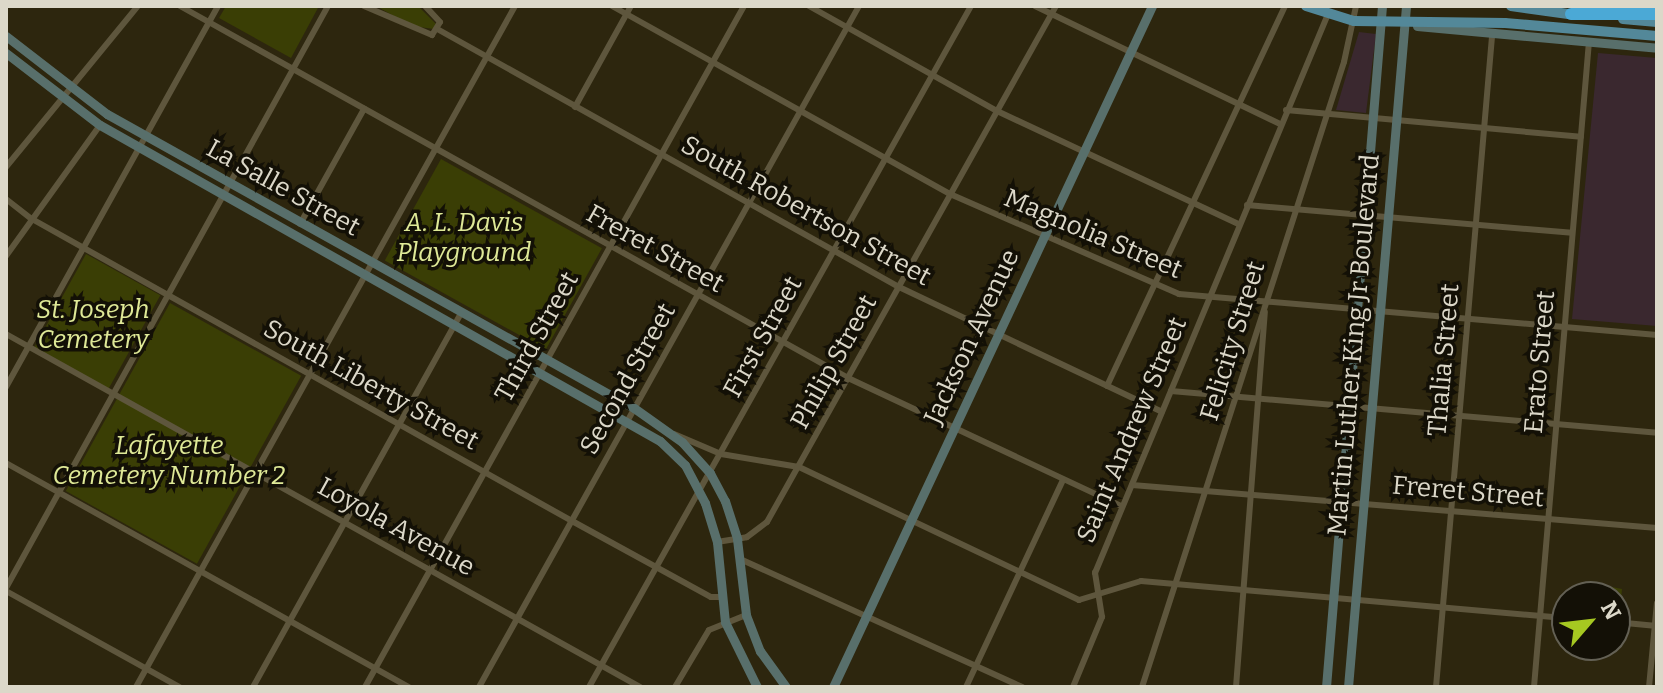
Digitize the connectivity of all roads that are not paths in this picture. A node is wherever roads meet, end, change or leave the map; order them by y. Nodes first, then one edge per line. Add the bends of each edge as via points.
1 (138, 6) edge
2 (180, 6) edge
3 (218, 6) edge
4 (328, 6) edge
5 (364, 6) edge
6 (425, 6) edge
7 (515, 6) edge
8 (612, 6) edge
9 (631, 6) edge
10 (744, 6) edge
11 (809, 6) edge
12 (859, 6) edge
13 (971, 6) edge
14 (1035, 6) edge
15 (1056, 6) edge
16 (1152, 6) edge
17 (1285, 6) edge
18 (1306, 6) edge
19 (1356, 6) edge
20 (1382, 6) edge
21 (1406, 6) edge
22 (1511, 6) edge
23 (627, 14) junction
24 (1328, 14) junction
25 (1571, 14) junction
26 (1657, 14) edge
27 (1051, 15) junction
28 (1354, 21) junction
29 (209, 22) junction
30 (1657, 22) edge
31 (1380, 23) junction
32 (1404, 25) junction
33 (1417, 26) junction
34 (847, 27) junction
35 (439, 30) junction
36 (6, 36) edge
37 (1492, 36) junction
38 (1657, 36) edge
39 (1589, 41) junction
40 (1657, 48) edge
41 (6, 53) edge
42 (1130, 53) junction
43 (486, 57) junction
44 (713, 62) junction
45 (293, 70) junction
46 (933, 75) junction
47 (71, 89) junction
48 (63, 99) junction
49 (1239, 105) junction
50 (575, 107) junction
51 (364, 109) junction
52 (1286, 110) junction
53 (800, 111) junction
54 (997, 111) junction
55 (1327, 116) junction
56 (1373, 121) junction
57 (1395, 122) junction
58 (1280, 124) junction
59 (100, 125) junction
60 (1483, 130) junction
61 (145, 137) junction
62 (1581, 137) junction
63 (139, 147) junction
64 (435, 148) junction
65 (1084, 151) junction
66 (661, 155) junction
67 (886, 159) junction
68 (6, 167) edge
69 (229, 184) junction
70 (950, 194) junction
71 (224, 195) junction
72 (6, 199) edge
73 (748, 203) junction
74 (1193, 203) junction
75 (1247, 205) junction
76 (1295, 210) junction
77 (1365, 217) junction
78 (32, 219) junction
79 (1388, 219) junction
80 (300, 224) junction
81 (1238, 224) junction
82 (1475, 225) junction
83 (1572, 233) junction
84 (1043, 237) junction
85 (84, 247) junction
86 (610, 247) junction
87 (835, 251) junction
88 (6, 256) edge
89 (373, 264) junction
90 (367, 275) junction
91 (1154, 286) junction
92 (899, 287) junction
93 (169, 294) junction
94 (698, 295) junction
95 (1208, 299) junction
96 (1265, 304) junction
97 (1357, 311) junction
98 (461, 313) junction
99 (1379, 313) junction
100 (1467, 321) junction
101 (455, 324) junction
102 (1563, 328) junction
103 (6, 334) edge
104 (998, 335) junction
105 (1657, 335) edge
106 (784, 342) junction
107 (28, 347) junction
108 (547, 360) junction
109 (541, 372) junction
110 (310, 373) junction
111 (848, 378) junction
112 (1107, 386) junction
113 (6, 387) edge
114 (1171, 391) junction
115 (113, 394) junction
116 (1237, 397) junction
117 (1260, 399) junction
118 (1348, 406) junction
119 (634, 408) junction
120 (1371, 408) junction
121 (1162, 412) junction
122 (1459, 416) junction
123 (628, 420) junction
124 (399, 423) junction
125 (1555, 425) junction
126 (954, 428) junction
127 (671, 433) junction
128 (1657, 433) edge
129 (721, 454) junction
130 (6, 463) edge
131 (799, 467) junction
132 (255, 472) junction
133 (486, 472) junction
134 (710, 473) junction
135 (1063, 480) junction
136 (1132, 485) junction
137 (700, 490) junction
138 (1206, 491) junction
139 (60, 493) junction
140 (1252, 495) junction
141 (1341, 502) junction
142 (1362, 504) junction
143 (1121, 506) junction
144 (1451, 511) junction
145 (1547, 519) junction
146 (344, 521) junction
147 (572, 521) junction
148 (909, 522) junction
149 (1657, 528) edge
150 (737, 539) junction
151 (717, 542) junction
152 (740, 559) junction
153 (658, 568) junction
154 (431, 569) junction
155 (199, 571) junction
156 (1019, 573) junction
157 (1175, 584) junction
158 (6, 590) edge
159 (1244, 590) junction
160 (1100, 595) junction
161 (720, 597) junction
162 (1334, 597) junction
163 (1355, 599) junction
164 (1657, 603) edge
165 (1443, 607) junction
166 (746, 615) junction
167 (1540, 615) junction
168 (865, 616) junction
169 (1551, 616) edge
170 (518, 618) junction
171 (290, 621) junction
172 (725, 622) junction
173 (1631, 624) edge
174 (1656, 626) edge
175 (601, 665) junction
176 (976, 666) junction
177 (375, 668) junction
178 (146, 669) junction
179 (136, 687) edge
180 (179, 687) edge
181 (253, 687) edge
182 (365, 687) edge
183 (409, 687) edge
184 (479, 687) edge
185 (589, 687) edge
186 (640, 687) edge
187 (675, 687) edge
188 (757, 687) edge
189 (786, 687) edge
190 (833, 687) edge
191 (966, 687) edge
192 (1022, 687) edge
193 (1073, 687) edge
194 (1142, 687) edge
195 (1236, 687) edge
196 (1326, 687) edge
197 (1348, 687) edge
198 (1436, 687) edge
199 (1534, 687) edge
200 (1649, 687) edge

1 - 47 street
2 - 29 street, Freret Street
3 - 29 street
4 - 45 street
5 - 35 street, South Robertson Street via 423,34
6 - 35 street, South Robertson Street via 437,17
7 - 43 street
8 - 23 street, Magnolia Street
9 - 23 street
10 - 44 street, Third Street
11 - 34 street
12 - 34 street, Second Street
13 - 46 street, First Street
14 - 27 street
15 - 27 street, Philip Street
16 - 42 street, Jackson Avenue
17 - 49 street
18 - 24 main road
19 - 28 street, Felicity Street
20 - 31 street, Martin Luther King Jr Boulevard
21 - 32 street, Martin Luther King Jr Boulevard
22 - 25 main road
23 - 44 street, Magnolia Street
23 - 50 street
24 - 28 main road
24 - 52 street, Saint Andrew Street
25 - 26 highway
25 - 30 main road
27 - 42 street
27 - 54 street, Philip Street
28 - 31 main road
28 - 55 street, Felicity Street
29 - 45 street, Freret Street
29 - 61 street
31 - 32 main road
31 - 56 street, Martin Luther King Jr Boulevard
32 - 33 main road
32 - 57 street, Martin Luther King Jr Boulevard
33 - 37 street
33 - 38 main road via 1549,26
34 - 46 street
34 - 53 street, Second Street
35 - 43 street, South Robertson Street
36 - 47 street, La Salle Street
37 - 39 street
37 - 60 street, Thalia Street
39 - 40 street
39 - 62 street, Erato Street
41 - 48 street, La Salle Street
42 - 49 street
42 - 65 street, Jackson Avenue
43 - 50 street, South Robertson Street
43 - 64 street
44 - 53 street, Magnolia Street
44 - 66 street, Third Street
45 - 51 street, Freret Street
45 - 69 street
46 - 54 street
46 - 67 street, First Street
47 - 48 street
47 - 61 street, La Salle Street
48 - 59 street, La Salle Street
48 - 68 street
49 - 58 street
49 - 74 street
50 - 66 street, South Robertson Street
51 - 64 street, Freret Street
51 - 80 street
52 - 55 street
52 - 58 street, Saint Andrew Street
53 - 67 street, Magnolia Street
53 - 73 street, Second Street
54 - 65 street
54 - 70 street, Philip Street
55 - 56 street
55 - 76 street, Felicity Street
56 - 57 street
56 - 77 street, Martin Luther King Jr Boulevard
57 - 60 street
57 - 79 street, Martin Luther King Jr Boulevard
58 - 75 street, Saint Andrew Street
59 - 63 street, La Salle Street
59 - 78 street
60 - 62 street
60 - 82 street, Thalia Street
61 - 63 street
61 - 69 street, La Salle Street
62 - 83 street, Erato Street
63 - 71 street, La Salle Street
63 - 85 street
64 - 86 street, Freret Street
64 - 89 street
65 - 74 street
65 - 84 street, Jackson Avenue
66 - 73 street, South Robertson Street
66 - 86 street, Third Street
67 - 70 street, Magnolia Street
67 - 87 street, First Street
69 - 71 street
69 - 80 street, La Salle Street
70 - 84 street, Magnolia Street
70 - 92 street, Philip Street
71 - 90 street, La Salle Street
71 - 93 street
72 - 78 street, South Liberty Street
73 - 87 street, South Robertson Street
73 - 94 street, Second Street
74 - 81 street
74 - 91 street
75 - 76 street
75 - 81 street, Saint Andrew Street
76 - 77 street
76 - 96 street, Felicity Street
77 - 79 street
77 - 97 street, Martin Luther King Jr Boulevard
78 - 85 street, South Liberty Street
78 - 88 street
79 - 82 street
79 - 99 street, Martin Luther King Jr Boulevard
80 - 89 street, La Salle Street
81 - 95 street, Saint Andrew Street
82 - 83 street
82 - 100 street, Thalia Street
83 - 102 street, Erato Street
84 - 91 street, Magnolia Street
84 - 104 street, Jackson Avenue
85 - 93 street, South Liberty Street
85 - 107 street
86 - 94 street, Freret Street
86 - 108 street, Third Street
87 - 92 street, South Robertson Street
87 - 106 street, First Street
89 - 90 street
89 - 98 street, La Salle Street
90 - 101 street, La Salle Street
90 - 110 street
91 - 95 street, Magnolia Street
91 - 112 street
92 - 104 street, South Robertson Street
92 - 111 street, Philip Street
93 - 110 street, South Liberty Street
93 - 115 street
94 - 106 street, Freret Street
94 - 119 street, Second Street
95 - 96 street, Magnolia Street
95 - 114 street, Saint Andrew Street
96 - 97 street, Magnolia Street
96 - 116 street, Felicity Street
96 - 117 street
97 - 99 street, Magnolia Street
97 - 118 street, Martin Luther King Jr Boulevard
98 - 101 street
98 - 108 street, La Salle Street
99 - 100 street, Magnolia Street
99 - 120 street, Martin Luther King Jr Boulevard
100 - 102 street, Magnolia Street
100 - 122 street, Thalia Street
101 - 109 street, La Salle Street
101 - 124 street
102 - 105 street, Magnolia Street
102 - 125 street, Erato Street
103 - 107 street, Loyola Avenue
104 - 112 street, South Robertson Street
104 - 126 street, Jackson Avenue
106 - 111 street, Freret Street
106 - 129 street, First Street
107 - 113 street
107 - 115 street, Loyola Avenue
108 - 109 street, Third Street
108 - 119 street, La Salle Street
109 - 123 street, La Salle Street
109 - 133 street, Third Street
110 - 124 street, South Liberty Street
110 - 132 street
111 - 126 street, Freret Street
111 - 131 street, Philip Street
112 - 121 street, South Robertson Street
114 - 116 street
114 - 121 street, Saint Andrew Street
115 - 132 street, Loyola Avenue
115 - 139 street
116 - 117 street
116 - 138 street, Felicity Street
117 - 118 street
117 - 140 street
118 - 120 street
118 - 141 street, Martin Luther King Jr Boulevard
119 - 123 street, Second Street
119 - 127 street, La Salle Street
120 - 122 street
120 - 142 street, Martin Luther King Jr Boulevard
121 - 136 street, Saint Andrew Street
122 - 125 street
122 - 144 street, Thalia Street
123 - 137 street, La Salle Street via 673,452
123 - 147 street, Second Street
124 - 133 street, South Liberty Street
124 - 146 street
125 - 128 street
125 - 145 street, Erato Street
126 - 135 street, Freret Street
126 - 148 street, Jackson Avenue
127 - 129 street
127 - 134 street, La Salle Street
129 - 131 street
129 - 134 street, First Street
130 - 139 street
131 - 148 street
131 - 150 street, Philip Street via 762,528
132 - 146 street, Loyola Avenue
132 - 155 street
133 - 147 street, South Liberty Street
133 - 154 street, Third Street
134 - 137 street, First Street
134 - 150 street
135 - 143 street, Freret Street
135 - 156 street
136 - 138 street, Freret Street
136 - 143 street, Saint Andrew Street
137 - 151 street, La Salle Street
137 - 153 street, First Street
138 - 140 street, Freret Street
138 - 157 street, Felicity Street
139 - 155 street
139 - 158 street
140 - 141 street, Freret Street
140 - 159 street
141 - 142 street, Freret Street
141 - 162 street, Martin Luther King Jr Boulevard
142 - 144 street, Freret Street
142 - 163 street, Martin Luther King Jr Boulevard
143 - 160 street, Saint Andrew Street via 1095,573
144 - 145 street, Freret Street
144 - 165 street, Thalia Street
145 - 149 street, Freret Street
145 - 167 street, Erato Street
146 - 154 street, Loyola Avenue
146 - 171 street
147 - 153 street, South Liberty Street
147 - 170 street, Second Street
148 - 156 street
148 - 168 street, Jackson Avenue
150 - 151 street, Philip Street
150 - 152 street
151 - 161 street, La Salle Street
152 - 166 street
152 - 168 street
153 - 161 street, South Liberty Street
153 - 175 street, First Street
154 - 170 street, Loyola Avenue
154 - 177 street, Third Street
155 - 171 street
155 - 178 street
156 - 160 street via 1073,598
156 - 176 street
157 - 159 street
157 - 160 street via 1134,581
157 - 194 street, Felicity Street
158 - 178 street
159 - 162 street
159 - 195 street
160 - 193 street, Saint Andrew Street via 1102,617
161 - 172 street, La Salle Street
162 - 163 street
162 - 196 street, Martin Luther King Jr Boulevard
163 - 165 street
163 - 197 street, Martin Luther King Jr Boulevard
164 - 174 street
165 - 167 street
165 - 198 street, Thalia Street
166 - 172 street
166 - 189 street via 760,651
167 - 169 street
167 - 199 street, Erato Street
168 - 176 street
168 - 190 street, Jackson Avenue
170 - 175 street, Loyola Avenue
170 - 184 street, Second Street
171 - 177 street
171 - 181 street
172 - 187 street via 704,636
172 - 188 street, La Salle Street
173 - 174 street
174 - 200 street
175 - 185 street, First Street
175 - 186 street, Loyola Avenue
176 - 191 street
176 - 192 street
177 - 182 street, Third Street
177 - 183 street
178 - 179 street
178 - 180 street

